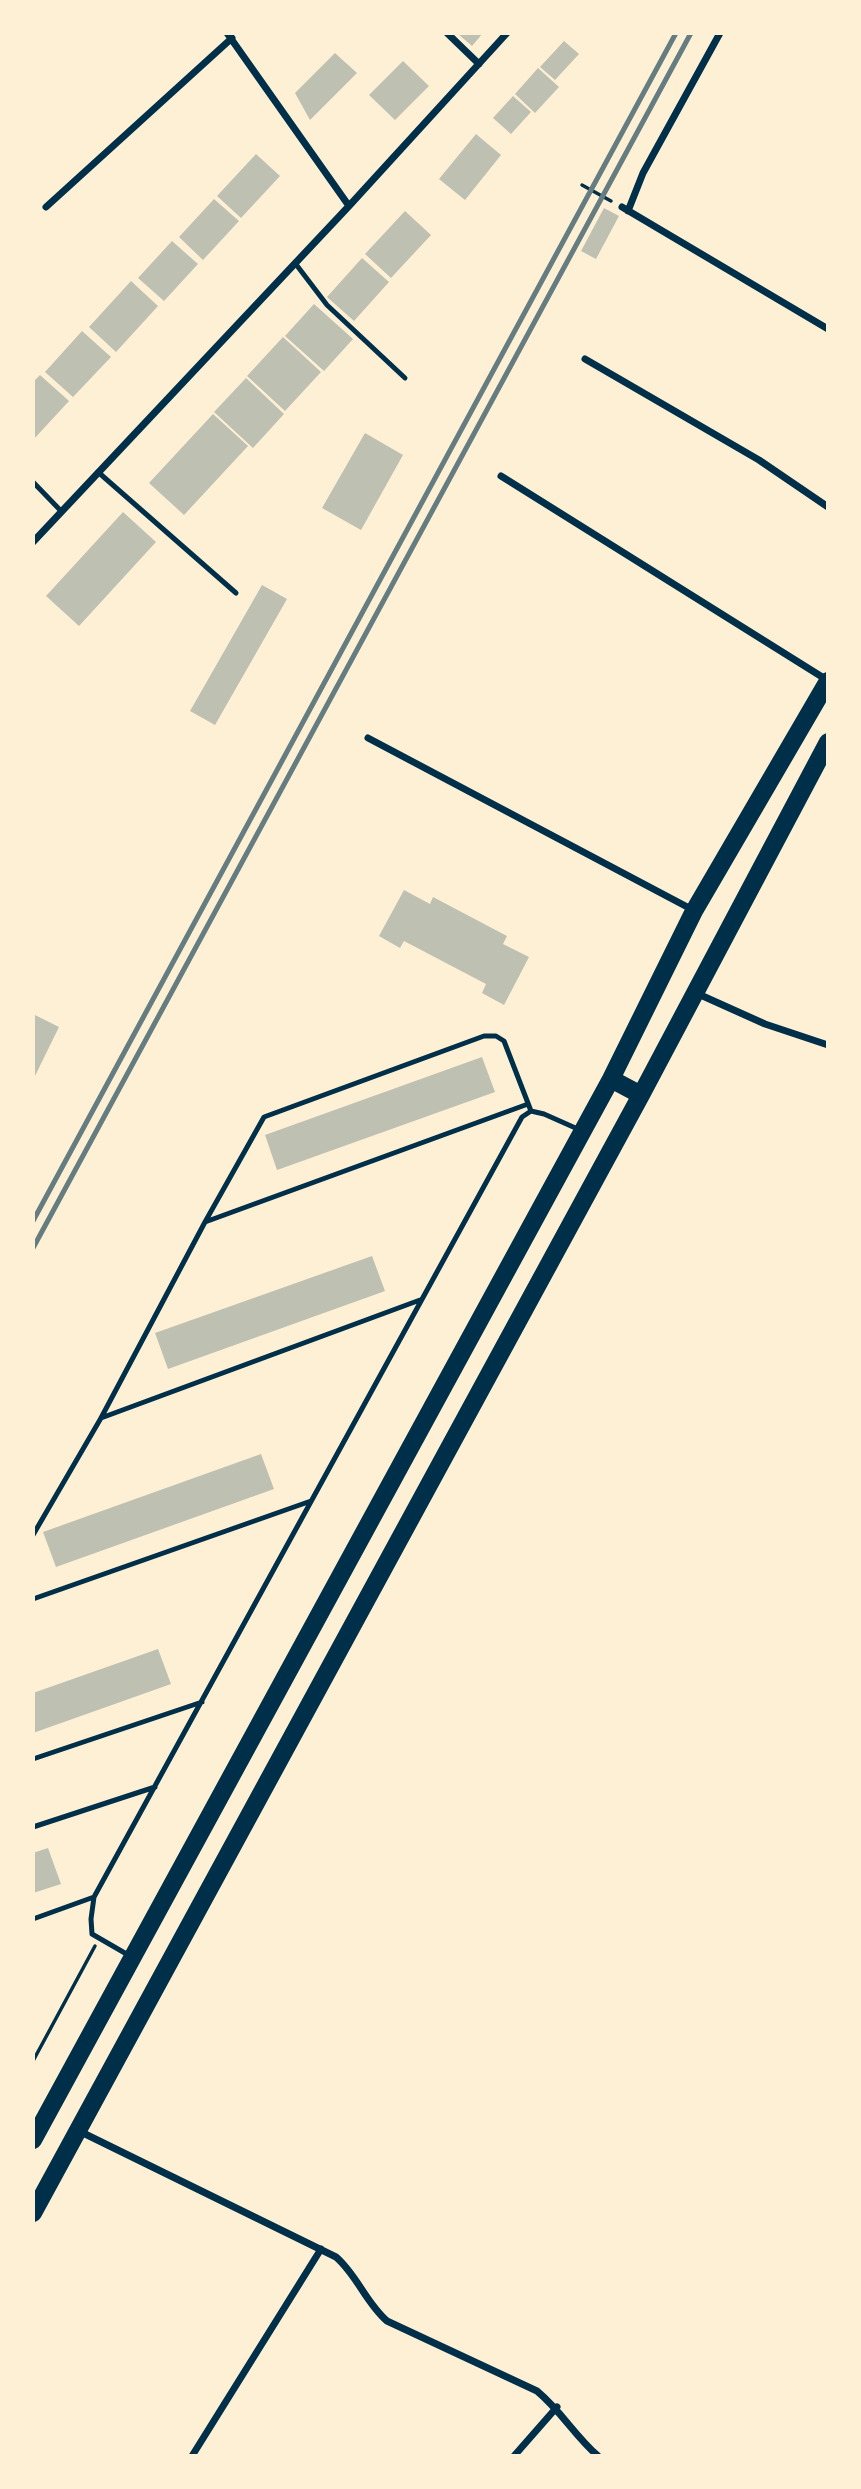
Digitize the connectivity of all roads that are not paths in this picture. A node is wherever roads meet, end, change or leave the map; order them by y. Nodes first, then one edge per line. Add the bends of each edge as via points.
1 (447, 33) edge
2 (507, 33) edge
3 (720, 33) edge
4 (230, 36) edge
5 (479, 64) junction
6 (349, 206) junction
7 (46, 207) dead end
8 (295, 263) junction
9 (828, 329) edge
10 (585, 359) dead end
11 (405, 378) dead end
12 (98, 472) junction
13 (501, 476) dead end
14 (33, 482) edge
15 (828, 508) edge
16 (61, 511) junction
17 (33, 541) edge
18 (236, 593) dead end
19 (828, 680) edge
20 (368, 738) dead end
21 (828, 742) edge
22 (694, 911) junction
23 (695, 993) junction
24 (828, 1045) edge
25 (611, 1079) junction
26 (640, 1095) junction
27 (528, 1104) junction
28 (531, 1111) junction
29 (583, 1131) junction
30 (205, 1222) junction
31 (421, 1299) junction
32 (101, 1418) junction
33 (312, 1500) junction
34 (33, 1535) edge
35 (33, 1599) edge
36 (202, 1702) junction
37 (33, 1759) edge
38 (155, 1787) junction
39 (33, 1827) edge
40 (94, 1897) junction
41 (33, 1919) edge
42 (133, 1958) junction
43 (79, 2131) junction
44 (33, 2140) edge
45 (33, 2213) edge
46 (321, 2249) junction
47 (557, 2407) junction
48 (192, 2456) edge
49 (514, 2456) edge
50 (598, 2456) edge

1 - 5 street
2 - 5 street
3 - 9 street via 625,209
4 - 6 street
4 - 7 street
5 - 6 street
6 - 8 street
8 - 11 lane via 327,305
8 - 12 street
10 - 15 street via 759,460
12 - 16 street
12 - 18 lane
13 - 19 street
14 - 16 lane
16 - 17 street
19 - 22 main road
20 - 22 street
21 - 23 main road
22 - 25 main road
23 - 24 street
23 - 26 main road
25 - 26 main road
25 - 29 main road
26 - 43 main road
27 - 28 lane
27 - 30 lane
27 - 30 lane via 503,1041 484,1036 275,1112 257,1127
28 - 29 lane
28 - 31 lane via 522,1117
29 - 42 main road
30 - 32 lane
31 - 32 lane
31 - 33 lane
32 - 34 lane
33 - 35 lane
33 - 36 lane
36 - 37 lane
36 - 38 lane
38 - 39 lane
38 - 40 lane
40 - 41 lane
40 - 42 lane via 92,1934
42 - 44 main road
43 - 45 main road
43 - 46 street
46 - 47 street via 344,2263 375,2311 387,2321 537,2391
46 - 48 street
47 - 49 street
47 - 50 street via 580,2441

